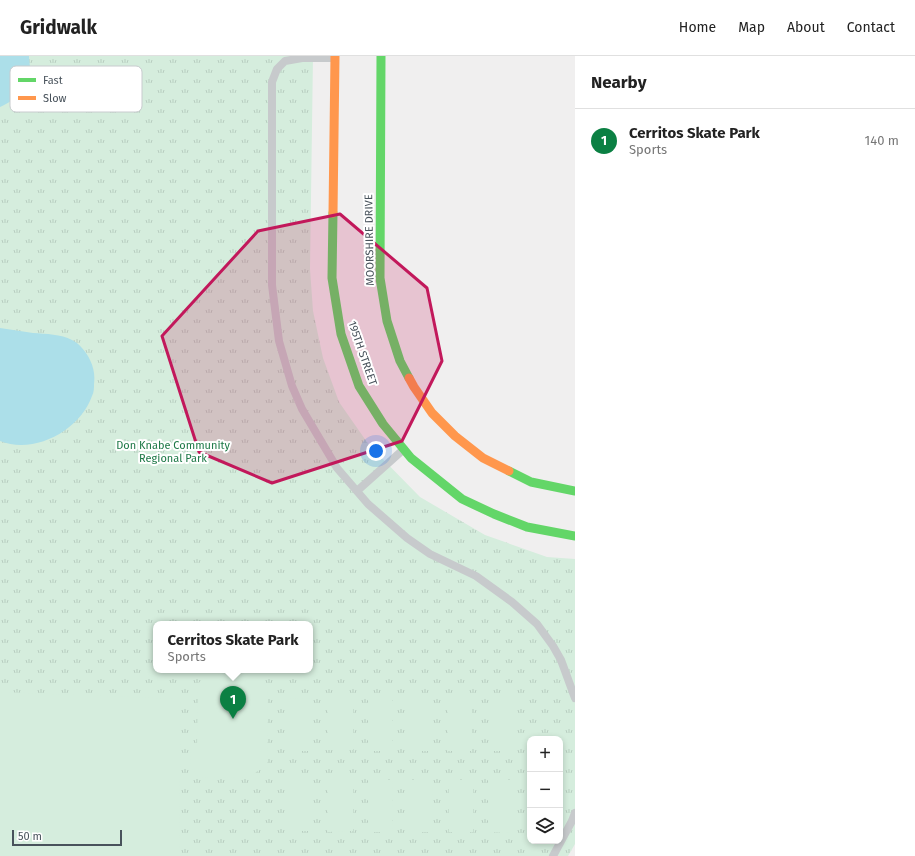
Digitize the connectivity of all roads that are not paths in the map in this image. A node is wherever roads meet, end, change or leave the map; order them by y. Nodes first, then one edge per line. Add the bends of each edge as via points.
1 (381, 56) edge
2 (335, 57) edge
3 (404, 449) junction
4 (357, 491) junction
5 (575, 491) edge
6 (575, 536) edge
7 (575, 698) edge
8 (575, 813) edge
9 (553, 856) edge

1 - 5 street, MOORSHIRE DRIVE via 380,278 386,321 400,361 432,413 455,436 483,458 531,482
2 - 3 street, 195TH STREET via 332,278 341,334 359,386 383,424
2 - 4 lane via 285,61 277,69 272,82 272,285 279,341 292,386 302,409 337,468
3 - 4 lane
3 - 6 street, 195TH STREET via 411,458 462,499 527,527
4 - 7 lane via 407,538 430,554 476,576 512,602 536,624 561,660
8 - 9 lane

